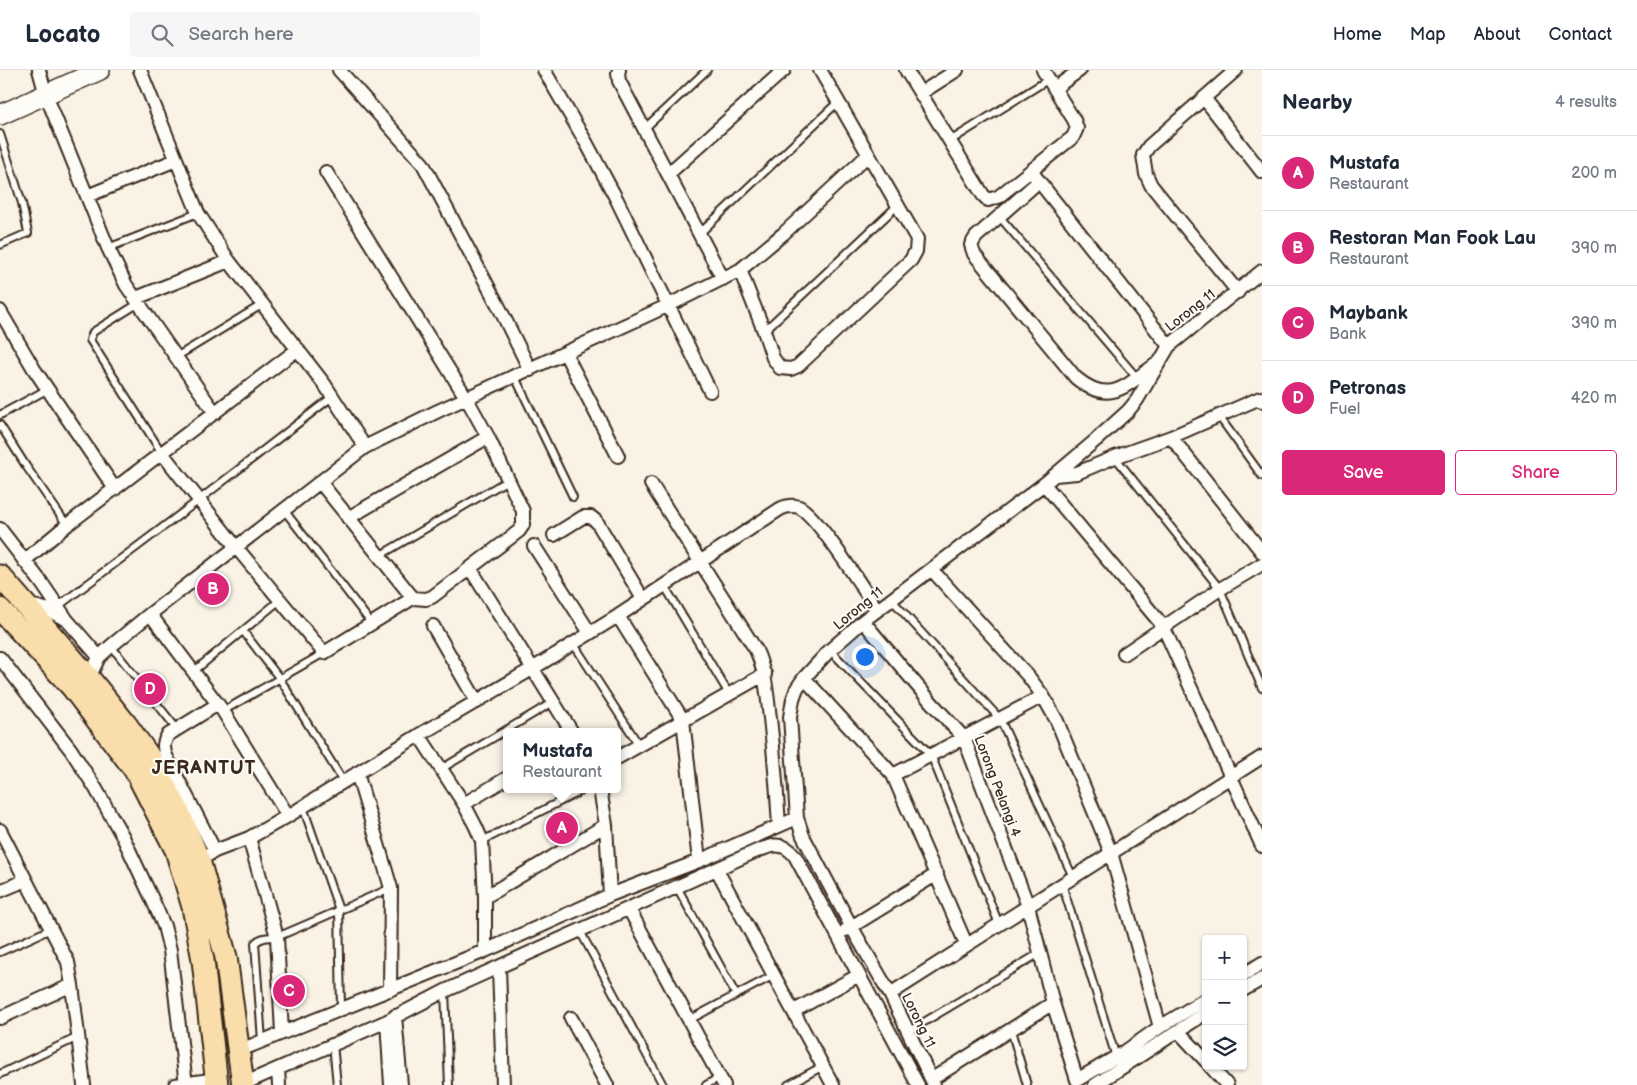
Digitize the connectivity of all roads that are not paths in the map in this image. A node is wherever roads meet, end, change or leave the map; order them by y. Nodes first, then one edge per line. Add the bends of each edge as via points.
1 (39, 70) edge
2 (100, 70) edge
3 (140, 70) edge
4 (339, 70) edge
5 (544, 70) edge
6 (619, 70) edge
7 (707, 70) edge
8 (784, 70) edge
9 (820, 70) edge
10 (906, 70) edge
11 (957, 70) edge
12 (1080, 70) edge
13 (1236, 70) edge
14 (1049, 79) edge
15 (921, 93) junction
16 (46, 95) junction
17 (1204, 98) junction
18 (838, 102) junction
19 (0, 115) edge
20 (644, 128) junction
21 (0, 134) edge
22 (950, 141) junction
23 (868, 155) junction
24 (176, 160) junction
25 (1261, 169) edge
26 (1030, 170) junction
27 (326, 172) dead end
28 (668, 174) junction
29 (1039, 181) junction
30 (87, 196) junction
31 (898, 205) junction
32 (198, 213) junction
33 (999, 216) junction
34 (699, 234) junction
35 (0, 245) edge
36 (108, 248) junction
37 (229, 261) junction
38 (740, 270) junction
39 (1262, 271) edge
40 (723, 279) junction
41 (1238, 292) junction
42 (137, 301) junction
43 (263, 304) junction
44 (667, 306) junction
45 (0, 312) edge
46 (764, 331) junction
47 (1169, 346) junction
48 (298, 349) junction
49 (565, 353) junction
50 (176, 357) junction
51 (1161, 361) junction
52 (530, 370) junction
53 (515, 376) junction
54 (1137, 377) junction
55 (1146, 387) junction
56 (48, 389) junction
57 (710, 391) dead end
58 (332, 397) junction
59 (467, 399) junction
60 (1261, 399) edge
61 (215, 413) junction
62 (1218, 415) junction
63 (0, 416) edge
64 (0, 426) edge
65 (488, 437) junction
66 (1171, 437) junction
67 (365, 447) junction
68 (162, 453) junction
69 (618, 456) dead end
70 (1115, 457) junction
71 (1055, 475) junction
72 (1262, 476) edge
73 (508, 480) junction
74 (320, 482) junction
75 (651, 484) dead end
76 (1044, 484) junction
77 (115, 489) junction
78 (573, 497) dead end
79 (199, 500) junction
80 (284, 510) junction
81 (348, 518) junction
82 (67, 525) junction
83 (0, 529) edge
84 (554, 535) dead end
85 (534, 546) dead end
86 (236, 547) junction
87 (1262, 552) edge
88 (379, 556) junction
89 (24, 561) junction
90 (700, 561) junction
91 (1262, 564) edge
92 (470, 568) junction
93 (932, 570) junction
94 (664, 586) junction
95 (1220, 589) junction
96 (7, 595) edge
97 (413, 598) junction
98 (280, 600) junction
99 (642, 600) junction
100 (892, 600) junction
101 (57, 607) junction
102 (878, 610) junction
103 (150, 614) junction
104 (618, 616) junction
105 (67, 620) junction
106 (863, 621) junction
107 (372, 624) junction
108 (433, 626) dead end
109 (1163, 626) junction
110 (0, 630) edge
111 (243, 631) junction
112 (590, 633) junction
113 (27, 638) junction
114 (573, 643) junction
115 (111, 646) junction
116 (830, 650) junction
117 (324, 653) junction
118 (1124, 654) dead end
119 (99, 657) junction
120 (0, 658) edge
121 (532, 669) junction
122 (193, 672) junction
123 (765, 674) junction
124 (89, 678) junction
125 (804, 678) junction
126 (280, 679) junction
127 (1262, 688) edge
128 (729, 694) junction
129 (1044, 696) junction
130 (476, 702) junction
131 (553, 702) junction
132 (220, 708) junction
133 (1000, 719) junction
134 (683, 720) junction
135 (510, 728) edge
136 (569, 728) edge
137 (178, 730) junction
138 (503, 732) edge
139 (419, 735) junction
140 (964, 738) junction
141 (639, 745) junction
142 (931, 755) junction
143 (621, 756) edge
144 (1262, 757) edge
145 (441, 769) junction
146 (357, 773) junction
147 (893, 775) junction
148 (1231, 777) junction
149 (503, 780) edge
150 (343, 782) junction
151 (577, 793) edge
152 (601, 793) edge
153 (464, 804) junction
154 (303, 806) junction
155 (288, 816) junction
156 (797, 818) junction
157 (606, 825) junction
158 (780, 826) junction
159 (0, 830) edge
160 (249, 838) junction
161 (482, 841) junction
162 (1262, 846) edge
163 (1111, 853) junction
164 (207, 855) junction
165 (699, 861) junction
166 (717, 870) junction
167 (937, 874) junction
168 (26, 880) junction
169 (1067, 880) junction
170 (677, 887) junction
171 (391, 888) junction
172 (0, 891) edge
173 (610, 895) junction
174 (485, 897) junction
175 (1028, 906) junction
176 (629, 909) junction
177 (339, 910) junction
178 (572, 912) junction
179 (999, 924) junction
180 (851, 926) junction
181 (51, 929) junction
182 (580, 931) junction
183 (838, 936) junction
184 (277, 937) junction
185 (966, 944) junction
186 (485, 951) junction
187 (0, 952) edge
188 (1040, 953) junction
189 (1262, 962) edge
190 (499, 967) junction
191 (1247, 972) edge
192 (774, 975) junction
193 (859, 975) junction
194 (1262, 979) edge
195 (72, 985) junction
196 (1247, 988) edge
197 (390, 990) junction
198 (445, 991) junction
199 (890, 994) junction
200 (736, 995) junction
201 (1202, 1002) edge
202 (1052, 1003) junction
203 (341, 1010) junction
204 (794, 1011) junction
205 (1202, 1015) edge
206 (0, 1018) edge
207 (571, 1018) dead end
208 (391, 1019) junction
209 (689, 1020) junction
210 (1160, 1027) junction
211 (1011, 1030) junction
212 (1178, 1030) junction
213 (909, 1031) junction
214 (282, 1033) junction
215 (78, 1038) junction
216 (262, 1041) junction
217 (333, 1044) junction
218 (238, 1051) junction
219 (1116, 1057) junction
220 (1202, 1057) edge
221 (823, 1066) junction
222 (278, 1069) junction
223 (1214, 1070) edge
224 (0, 1074) edge
225 (722, 1081) edge
226 (217, 1082) edge
227 (933, 1082) edge
228 (1074, 1083) edge
229 (182, 1084) edge
230 (84, 1085) edge
231 (243, 1085) edge
232 (279, 1085) edge
233 (336, 1085) edge
234 (390, 1085) edge
235 (401, 1085) edge
236 (449, 1085) edge
237 (503, 1085) edge
238 (607, 1085) edge
239 (663, 1085) edge
240 (706, 1085) edge
241 (788, 1085) edge
242 (833, 1085) edge
243 (918, 1085) edge
244 (1028, 1085) edge
245 (1095, 1085) edge
246 (1227, 1085) edge

1 - 16 street
2 - 16 street
3 - 24 street
4 - 52 street via 424,164
5 - 44 street via 608,184
6 - 20 street via 619,82
7 - 20 lane
8 - 28 street
9 - 18 street
10 - 15 street
11 - 15 street
12 - 14 street
13 - 17 street
14 - 22 lane
14 - 26 street via 1077,128 1073,137
15 - 22 street
16 - 19 street
16 - 30 street
17 - 25 street
17 - 41 street via 1149,146 1143,156 1144,165 1151,185
18 - 23 street
18 - 34 lane
20 - 28 street
21 - 35 lane via 28,233
22 - 26 street via 988,200 998,197
23 - 31 street
23 - 38 street
24 - 30 street
24 - 32 street
26 - 29 street
27 - 59 street
28 - 34 street
29 - 33 street
29 - 47 street
30 - 36 street
31 - 46 lane
31 - 46 street via 917,238 911,260 792,369 780,368 777,364
32 - 36 lane
32 - 37 street
33 - 54 lane
33 - 54 street via 976,237 971,245 974,254 1076,378 1092,389 1109,392 1119,390
34 - 40 street
36 - 42 street
37 - 42 street
37 - 43 street
38 - 40 street
38 - 46 street
39 - 41 street, Lorong 11
40 - 44 street
41 - 47 street, Lorong 11
42 - 50 street
42 - 68 lane via 93,332 90,340
43 - 48 street
43 - 50 lane
44 - 49 street
44 - 57 street
45 - 56 street
47 - 51 street, Lorong 11
48 - 58 street
48 - 61 street
49 - 52 street
49 - 69 street
50 - 61 street
51 - 54 street
51 - 55 street, Lorong 11
52 - 53 street
53 - 59 street
53 - 78 lane
54 - 55 lane
55 - 71 street, Lorong 11 via 1128,411
56 - 63 lane
56 - 77 street
58 - 67 street
58 - 79 lane
59 - 65 street
59 - 67 street
60 - 62 street
61 - 68 street
62 - 66 street
62 - 72 lane
64 - 82 lane
65 - 73 street
65 - 81 street
66 - 70 street
66 - 87 street
67 - 74 street
68 - 77 street
68 - 79 street
70 - 71 street via 1078,473
70 - 95 lane
71 - 76 street, Lorong 11
73 - 88 lane
73 - 92 street via 523,511 522,525 519,531
74 - 80 street
74 - 81 street
75 - 90 street
76 - 93 street, Lorong 11
76 - 109 street
77 - 82 street
79 - 86 street
79 - 101 lane
80 - 86 street
80 - 107 lane
81 - 88 street
82 - 89 street
83 - 89 street
84 - 99 street via 583,517 591,517
85 - 112 street
86 - 98 street
86 - 103 street
88 - 97 street
89 - 101 street
90 - 94 street
90 - 102 street via 780,509 794,506 801,508 819,527
90 - 123 street via 756,650
91 - 95 street
92 - 97 street via 432,597
92 - 121 street
93 - 100 street, Lorong 11
93 - 129 street
94 - 99 street
94 - 128 lane
95 - 109 street
95 - 127 lane
96 - 105 street
96 - 113 main road
96 - 124 main road
97 - 107 street
98 - 111 lane
98 - 117 street
99 - 104 street
100 - 102 street, Lorong 11
100 - 133 lane
101 - 105 street
102 - 106 street, Lorong 11
103 - 115 street
103 - 122 street
104 - 112 street
104 - 134 street
105 - 119 street
106 - 116 street, Lorong 11
106 - 140 street, Lorong Pelangi 4
107 - 117 street
108 - 130 street
109 - 118 street
109 - 148 street
110 - 113 main road
111 - 122 lane
111 - 126 lane
112 - 114 street
113 - 226 main road via 72,687 135,770 176,850 193,907
114 - 121 street
114 - 141 lane
115 - 119 street
115 - 137 lane
116 - 125 street, Lorong 11
116 - 142 lane
117 - 126 lane
119 - 124 street
120 - 229 street via 71,750 96,789 123,837 164,926 170,950
121 - 130 street
121 - 131 street
122 - 132 street
123 - 128 street
123 - 158 street
124 - 164 main road via 148,755
125 - 147 street
125 - 156 street, Lorong 11 via 793,699 790,717
126 - 132 lane
126 - 150 lane
128 - 134 street
129 - 133 street
129 - 163 street
130 - 139 street
131 - 135 lane
131 - 136 street
132 - 137 street
132 - 155 street
133 - 140 street
133 - 169 lane
134 - 141 street
134 - 165 street
137 - 164 street via 164,742 166,756
138 - 145 lane
139 - 145 street
139 - 146 street
140 - 142 street
140 - 175 street, Lorong Pelangi 4
141 - 143 street
142 - 147 street
142 - 179 lane
144 - 148 street
145 - 153 street
146 - 150 street
146 - 171 street
147 - 167 street
148 - 162 street
148 - 163 street
149 - 153 street
150 - 154 street
151 - 161 lane
152 - 157 street
153 - 161 street
154 - 155 street
154 - 177 lane
155 - 160 street
156 - 158 street
156 - 180 street, Lorong 11 via 803,836
157 - 173 street
157 - 174 street
158 - 165 street
159 - 168 street
160 - 164 street
160 - 184 street
161 - 174 street
163 - 169 street
163 - 210 street
164 - 218 main road via 226,957
165 - 173 street
166 - 170 street
166 - 183 street via 767,847 783,845 795,856
166 - 192 street
167 - 180 street
167 - 185 street
168 - 172 street
168 - 181 street
169 - 175 street
169 - 219 lane
170 - 176 street
170 - 200 lane
171 - 177 lane
171 - 197 street
173 - 178 street
174 - 186 street
175 - 179 street
175 - 188 street, Lorong Pelangi 4
176 - 182 street
176 - 209 street
177 - 184 lane
177 - 203 lane
178 - 182 street
178 - 186 street
179 - 185 street
180 - 183 street
180 - 199 street, Lorong 11
181 - 187 lane
181 - 195 street via 68,962
182 - 190 street
182 - 239 lane
183 - 193 street
184 - 214 street
184 - 216 lane via 255,943
185 - 199 street
186 - 197 street
188 - 202 street, Lorong Pelangi 4
188 - 213 lane
189 - 191 street
190 - 198 street
190 - 237 street
192 - 200 lane
192 - 204 street
193 - 204 street
193 - 243 street
194 - 196 street
195 - 206 street
195 - 215 street
197 - 203 street
198 - 208 street
198 - 236 lane
199 - 213 street, Lorong 11
200 - 209 lane
201 - 210 street
202 - 211 street
202 - 228 street, Lorong Pelangi 4
203 - 214 street
204 - 221 street
205 - 212 street
207 - 238 street
208 - 217 street
208 - 234 street
208 - 235 street
209 - 225 street
210 - 219 street
211 - 227 street
211 - 244 lane
212 - 220 street
212 - 245 street
213 - 227 street, Lorong 11
214 - 216 street
215 - 224 lane
215 - 230 street
216 - 218 street
217 - 222 street
217 - 233 lane
218 - 231 main road
219 - 228 street
221 - 241 lane
221 - 242 street
222 - 231 street
222 - 232 street
223 - 246 street
225 - 240 lane
226 - 229 street

